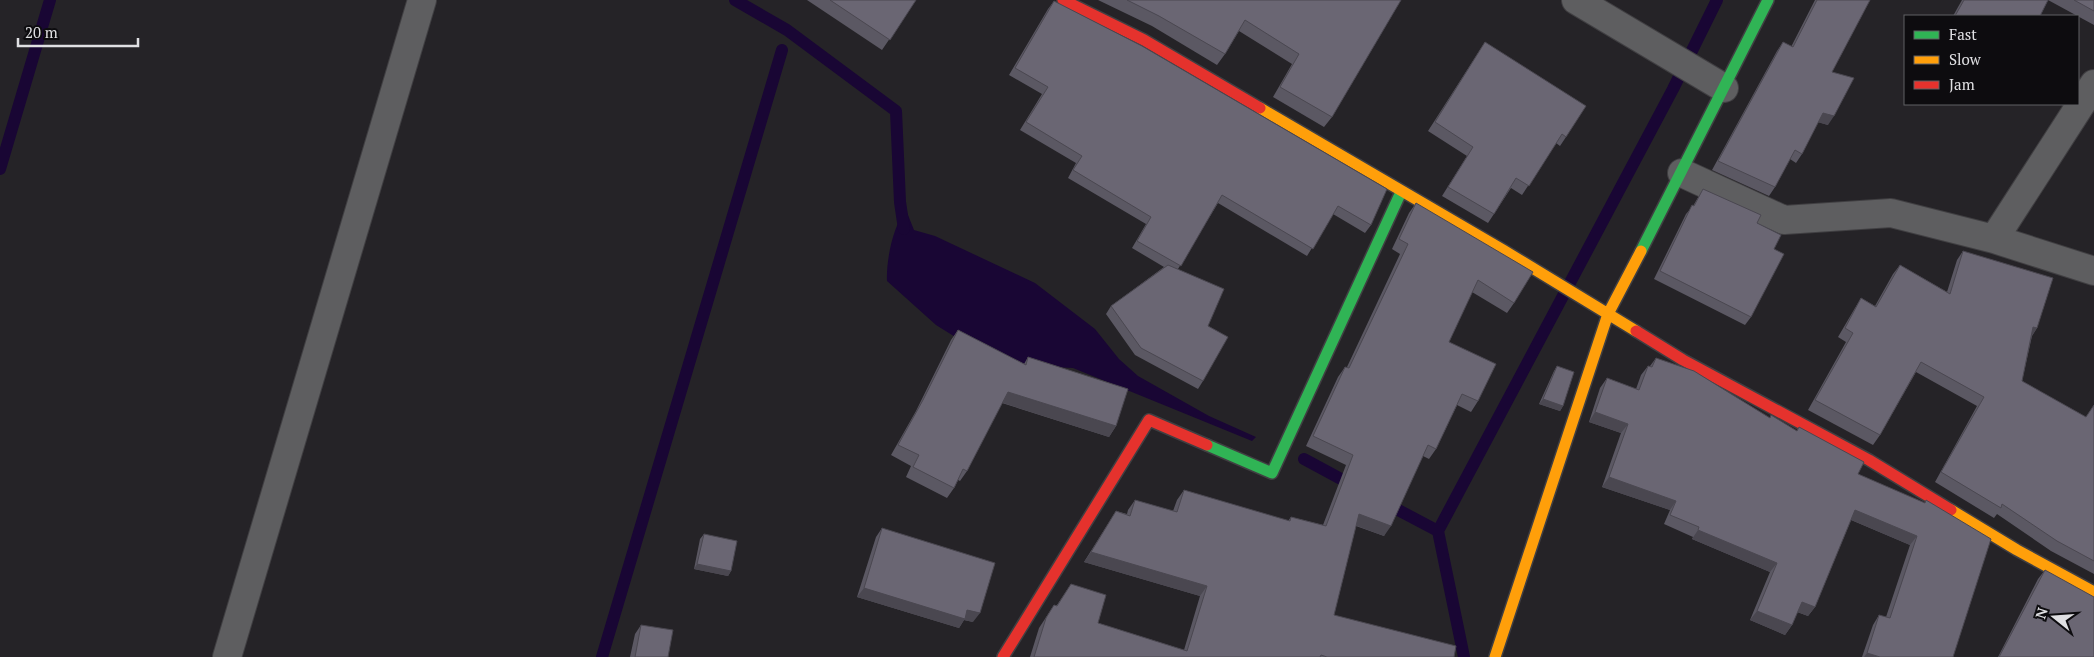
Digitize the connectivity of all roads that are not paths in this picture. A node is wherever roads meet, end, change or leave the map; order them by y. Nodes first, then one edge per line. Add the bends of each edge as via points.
1 (422, 0) edge
2 (1063, 0) edge
3 (1576, 0) edge
4 (1768, 0) edge
5 (1713, 81) junction
6 (2094, 84) edge
7 (1682, 173) junction
8 (1401, 192) junction
9 (1994, 239) junction
10 (2094, 271) edge
11 (1608, 314) junction
12 (2094, 592) edge
13 (227, 657) edge
14 (1003, 657) edge
15 (1494, 657) edge

1 - 13 street
2 - 8 street via 1144,40
3 - 5 street
4 - 5 street
5 - 7 street
6 - 9 street
7 - 9 street via 1784,220 1891,213
7 - 11 street
8 - 11 street
8 - 14 street via 1272,473 1149,420
9 - 10 street
11 - 12 street via 1683,360 1869,460 2017,550
11 - 15 street

